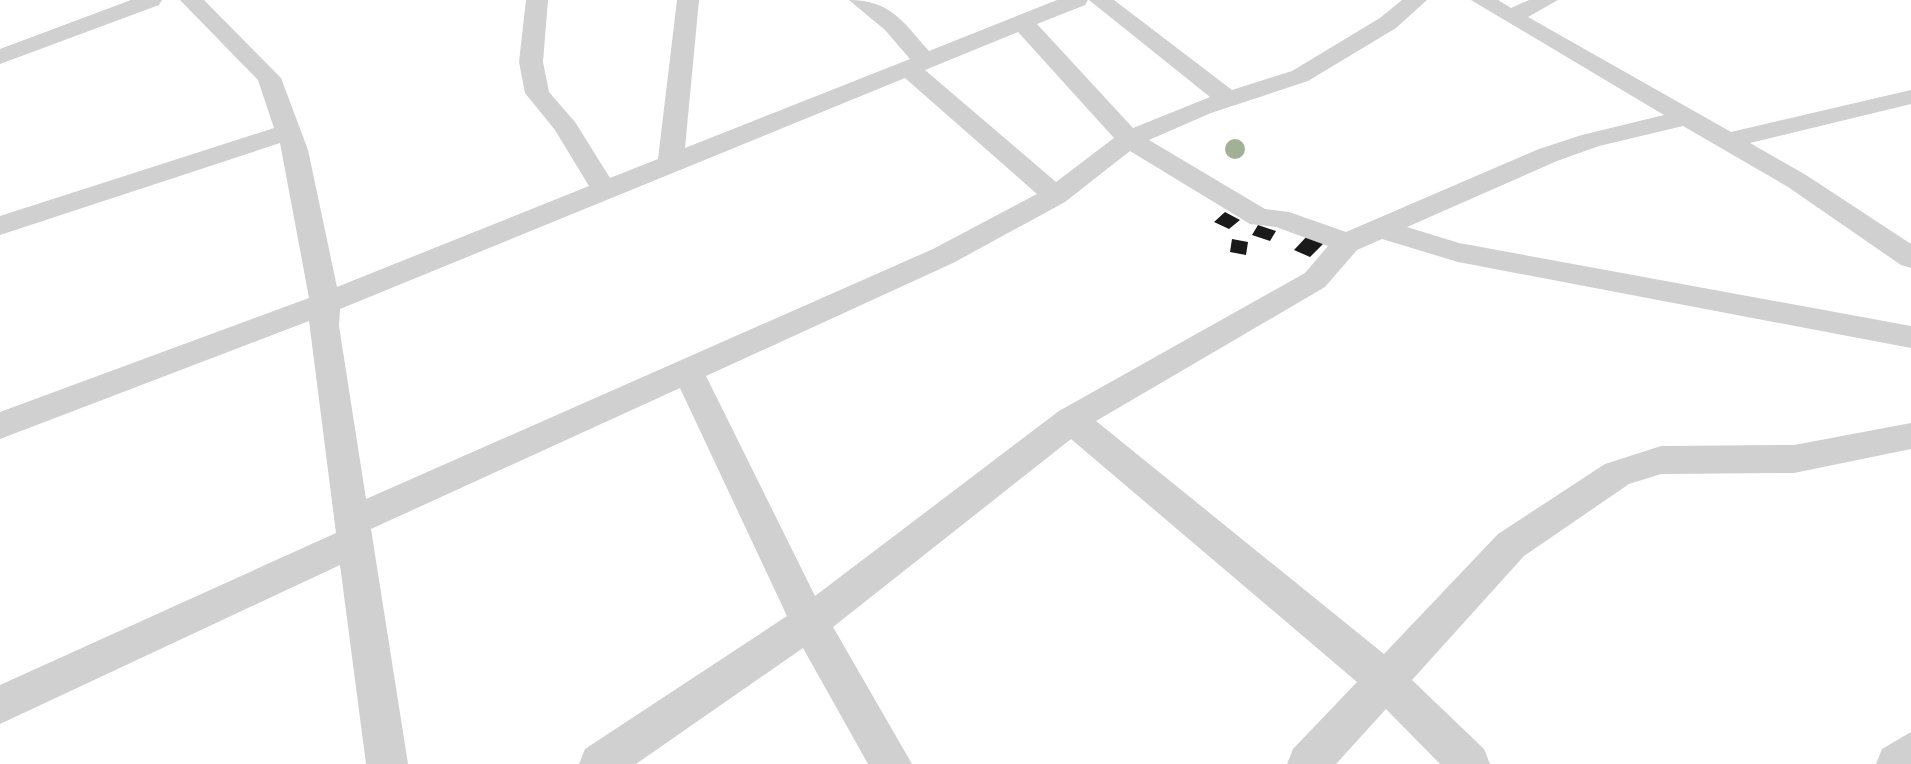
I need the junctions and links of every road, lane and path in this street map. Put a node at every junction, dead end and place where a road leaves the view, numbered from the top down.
1 (151, 0) edge
2 (191, 0) edge
3 (537, 0) edge
4 (688, 0) edge
5 (860, 0) edge
6 (1077, 0) edge
7 (1100, 0) edge
8 (1416, 0) edge
9 (1482, 0) edge
10 (1547, 0) edge
11 (1511, 16) junction
12 (1021, 21) junction
13 (0, 57) edge
14 (916, 64) junction
15 (1911, 97) edge
16 (1228, 99) junction
17 (1684, 118) junction
18 (289, 132) junction
19 (1129, 139) junction
20 (1726, 141) junction
21 (671, 162) junction
22 (604, 189) junction
23 (1055, 196) junction
24 (0, 226) edge
25 (1378, 228) junction
26 (1347, 243) junction
27 (1911, 258) edge
28 (325, 303) junction
29 (1911, 337) edge
30 (688, 372) junction
31 (1071, 420) junction
32 (0, 426) edge
33 (1911, 436) edge
34 (353, 531) junction
35 (809, 622) junction
36 (1385, 680) junction
37 (0, 705) edge
38 (1911, 752) edge
39 (387, 764) edge
40 (600, 764) edge
41 (891, 764) edge
42 (1308, 764) edge
43 (1469, 764) edge
44 (1897, 764) edge

1 - 13 street
2 - 18 street
3 - 22 street
4 - 21 street
5 - 14 street
6 - 12 street
7 - 16 street
8 - 16 street
9 - 11 street
10 - 11 street
11 - 17 street
12 - 14 street
12 - 19 street
14 - 21 street
14 - 23 street
15 - 20 street
16 - 19 street
17 - 20 street
17 - 25 street
18 - 24 street
18 - 28 street
19 - 23 street
19 - 26 street
20 - 27 street
21 - 22 street
22 - 28 street
23 - 30 street
25 - 26 street
25 - 29 street
26 - 31 street
28 - 32 street
28 - 34 street
30 - 34 street
30 - 35 street
31 - 35 street
31 - 36 street
33 - 36 street
34 - 37 street
34 - 39 street
35 - 40 street
35 - 41 street
36 - 42 street
36 - 43 street
38 - 44 street

